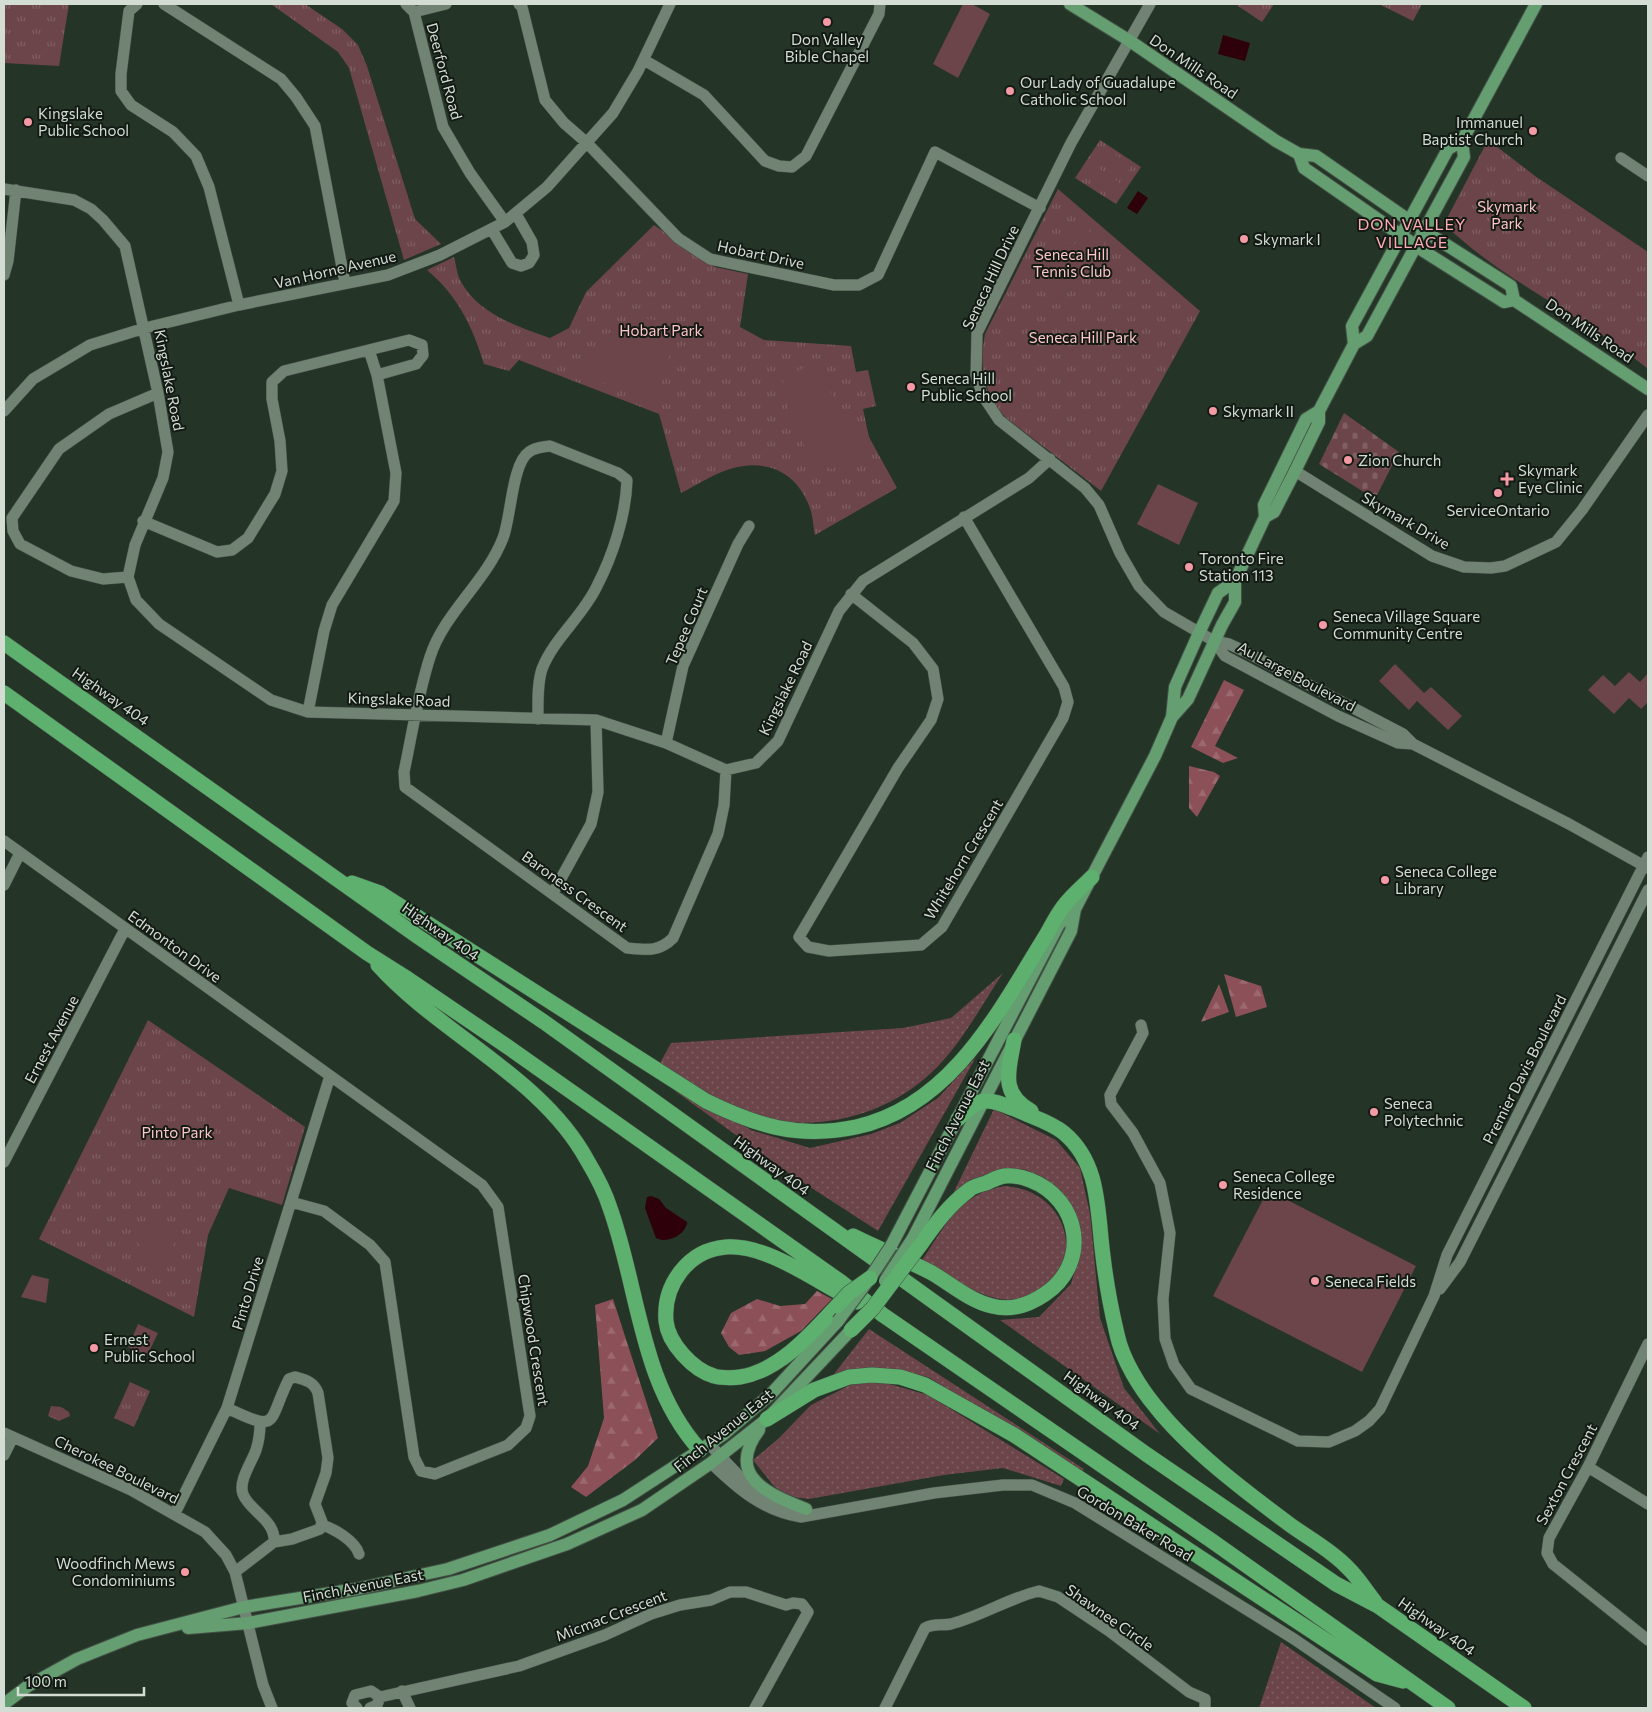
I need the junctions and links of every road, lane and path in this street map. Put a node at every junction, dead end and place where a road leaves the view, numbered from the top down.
1 (137, 4) edge
2 (164, 4) edge
3 (446, 4) edge
4 (519, 4) edge
5 (670, 4) edge
6 (880, 4) edge
7 (1070, 4) edge
8 (1150, 4) edge
9 (1536, 4) edge
10 (410, 8) edge
11 (1130, 41) junction
12 (644, 60) junction
13 (1462, 141) junction
14 (587, 143) junction
15 (1299, 154) junction
16 (1621, 158) dead end
17 (1648, 176) edge
18 (4, 189) edge
19 (16, 190) junction
20 (1040, 208) junction
21 (516, 214) junction
22 (1409, 220) junction
23 (505, 222) junction
24 (492, 230) junction
25 (1423, 230) junction
26 (1401, 234) junction
27 (1416, 245) junction
28 (4, 275) edge
29 (345, 283) junction
30 (1514, 300) junction
31 (239, 305) junction
32 (144, 328) junction
33 (1354, 344) junction
34 (369, 350) junction
35 (377, 375) junction
36 (1648, 389) edge
37 (158, 393) junction
38 (4, 411) edge
39 (1319, 411) junction
40 (1648, 414) edge
41 (1050, 459) junction
42 (1295, 471) junction
43 (964, 517) junction
44 (1265, 517) junction
45 (143, 521) junction
46 (749, 526) dead end
47 (128, 577) junction
48 (1235, 581) junction
49 (851, 594) junction
50 (1199, 634) junction
51 (1214, 641) junction
52 (4, 643) edge
53 (4, 693) edge
54 (308, 712) junction
55 (416, 715) junction
56 (1172, 717) junction
57 (538, 719) junction
58 (596, 720) junction
59 (666, 743) junction
60 (726, 770) junction
61 (4, 841) edge
62 (20, 853) junction
63 (1647, 864) edge
64 (1092, 877) junction
65 (337, 878) junction
66 (4, 885) edge
67 (1648, 890) edge
68 (553, 893) junction
69 (1076, 909) junction
70 (125, 929) junction
71 (367, 953) junction
72 (1141, 1025) dead end
73 (1014, 1040) junction
74 (330, 1076) junction
75 (983, 1100) junction
76 (958, 1119) junction
77 (1051, 1125) junction
78 (4, 1162) edge
79 (291, 1202) junction
80 (817, 1220) junction
81 (917, 1241) junction
82 (870, 1278) joint
83 (1434, 1296) junction
84 (837, 1314) junction
85 (883, 1316) junction
86 (851, 1330) joint
87 (1648, 1344) edge
88 (1643, 1368) edge
89 (227, 1408) junction
90 (767, 1419) junction
91 (260, 1423) junction
92 (8, 1435) edge
93 (704, 1447) junction
94 (4, 1455) edge
95 (716, 1459) junction
96 (1588, 1467) junction
97 (1648, 1504) edge
98 (806, 1509) junction
99 (175, 1513) junction
100 (823, 1513) junction
101 (322, 1525) junction
102 (274, 1542) junction
103 (359, 1554) dead end
104 (235, 1572) junction
105 (1378, 1606) junction
106 (244, 1607) junction
107 (248, 1623) junction
108 (160, 1630) junction
109 (1648, 1640) edge
110 (1414, 1684) junction
111 (402, 1691) junction
112 (380, 1697) junction
113 (4, 1704) edge
114 (272, 1708) edge
115 (357, 1708) edge
116 (370, 1708) edge
117 (410, 1708) edge
118 (756, 1708) edge
119 (886, 1708) edge
120 (1205, 1708) edge
121 (1395, 1708) edge
122 (1448, 1708) edge
123 (1524, 1708) edge

1 - 31 street
2 - 29 street
3 - 10 street
4 - 14 street, Hobart Drive
5 - 12 street, Van Horne Avenue
6 - 12 street
7 - 11 main road, Don Mills Road
8 - 11 street, Seneca Hill Drive
9 - 13 main road, Finch Avenue East
10 - 23 street, Deerford Road
11 - 15 main road, Don Mills Road
11 - 20 street, Seneca Hill Drive
12 - 14 street, Van Horne Avenue
13 - 22 main road, Finch Avenue East
13 - 25 main road, Finch Avenue East
14 - 20 street, Hobart Drive
14 - 21 street, Van Horne Avenue
15 - 22 main road, Don Mills Road
15 - 26 main road, Don Mills Road
16 - 17 street
18 - 19 street, Kingslake Road
19 - 28 street
19 - 32 street, Kingslake Road
20 - 41 street, Seneca Hill Drive
21 - 23 street, Van Horne Avenue
21 - 24 street
22 - 25 main road, Don Mills Road
22 - 26 main road, Finch Avenue East
23 - 24 street, Van Horne Avenue
24 - 29 street, Van Horne Avenue
25 - 27 main road, Finch Avenue East
25 - 30 main road, Don Mills Road
26 - 27 main road, Don Mills Road
26 - 33 main road, Finch Avenue East
27 - 30 main road, Don Mills Road
27 - 33 main road, Finch Avenue East
29 - 31 street, Van Horne Avenue
30 - 36 main road, Don Mills Road
31 - 32 street, Van Horne Avenue
32 - 37 street, Kingslake Road
32 - 38 street, Van Horne Avenue
33 - 39 main road, Finch Avenue East
34 - 35 street
34 - 35 street
34 - 45 street
35 - 54 street
37 - 45 street, Kingslake Road
37 - 47 street
39 - 42 main road, Finch Avenue East
39 - 44 main road, Finch Avenue East
40 - 42 street, Skymark Drive
41 - 43 street, Kingslake Road
41 - 50 street, Seneca Hill Drive
42 - 44 main road, Finch Avenue East
43 - 49 street, Kingslake Road
43 - 49 street, Whitehorn Crescent
44 - 48 main road, Finch Avenue East
45 - 47 street, Kingslake Road
46 - 59 street, Tepee Court
47 - 54 street, Kingslake Road
48 - 50 main road, Finch Avenue East
48 - 51 main road, Finch Avenue East
49 - 60 street, Kingslake Road
50 - 51 street, Seneca Hill Drive
50 - 56 main road, Finch Avenue East
51 - 56 main road, Finch Avenue East
51 - 63 street, Au Large Boulevard
52 - 65 highway, Highway 404
53 - 71 highway
54 - 55 street, Kingslake Road
55 - 57 street, Kingslake Road
55 - 57 street
55 - 68 street, Baroness Crescent
56 - 64 main road, Finch Avenue East
57 - 58 street, Kingslake Road
58 - 59 street, Kingslake Road
58 - 68 street
59 - 60 street, Kingslake Road
60 - 68 street, Baroness Crescent
61 - 62 street, Edmonton Drive
62 - 66 street
62 - 70 street, Edmonton Drive
63 - 83 street, Premier Davis Boulevard
64 - 65 highway
64 - 69 main road, Finch Avenue East
65 - 80 highway, Highway 404
67 - 83 street, Premier Davis Boulevard
69 - 73 main road, Finch Avenue East
69 - 76 main road, Finch Avenue East
70 - 74 street, Edmonton Drive
70 - 78 street, Ernest Avenue
71 - 85 highway
71 - 93 highway
72 - 83 street, Premier Davis Boulevard
73 - 75 main road, Finch Avenue East
73 - 77 highway
74 - 79 street, Pinto Drive
74 - 79 street, Chipwood Crescent
75 - 76 highway
75 - 77 highway
75 - 81 main road, Finch Avenue East
76 - 82 main road, Finch Avenue East, bridge
77 - 105 highway
79 - 89 street, Pinto Drive
80 - 81 highway
80 - 105 highway, Highway 404
81 - 86 highway, bridge
82 - 84 highway, bridge
84 - 85 highway
84 - 93 main road, Finch Avenue East
85 - 110 highway
86 - 90 main road, Finch Avenue East
87 - 88 street, Sexton Crescent
88 - 96 street, Sexton Crescent
89 - 91 street
89 - 99 street, Pinto Drive
90 - 95 main road, Finch Avenue East
90 - 98 main road
90 - 110 highway
91 - 101 street
91 - 102 street
92 - 94 street
92 - 99 street, Cherokee Boulevard
93 - 95 main road
93 - 106 main road, Finch Avenue East
95 - 98 street, Gordon Baker Road
95 - 100 street, Gordon Baker Road
95 - 107 main road, Finch Avenue East
96 - 97 street
96 - 109 street, Sexton Crescent
98 - 100 street, Gordon Baker Road
99 - 104 street, Cherokee Boulevard
100 - 121 street, Gordon Baker Road
101 - 102 street
101 - 103 street
102 - 104 street
104 - 106 street, Cherokee Boulevard
105 - 123 highway, Highway 404
106 - 107 street, Cherokee Boulevard
106 - 108 main road, Finch Avenue East
107 - 108 main road, Finch Avenue East
107 - 114 street, Cherokee Boulevard
108 - 113 main road, Finch Avenue East
110 - 122 highway
111 - 112 street, Micmac Crescent
111 - 117 street
111 - 118 street, Micmac Crescent
112 - 115 street, Micmac Crescent
112 - 116 street
119 - 120 street, Shawnee Circle

